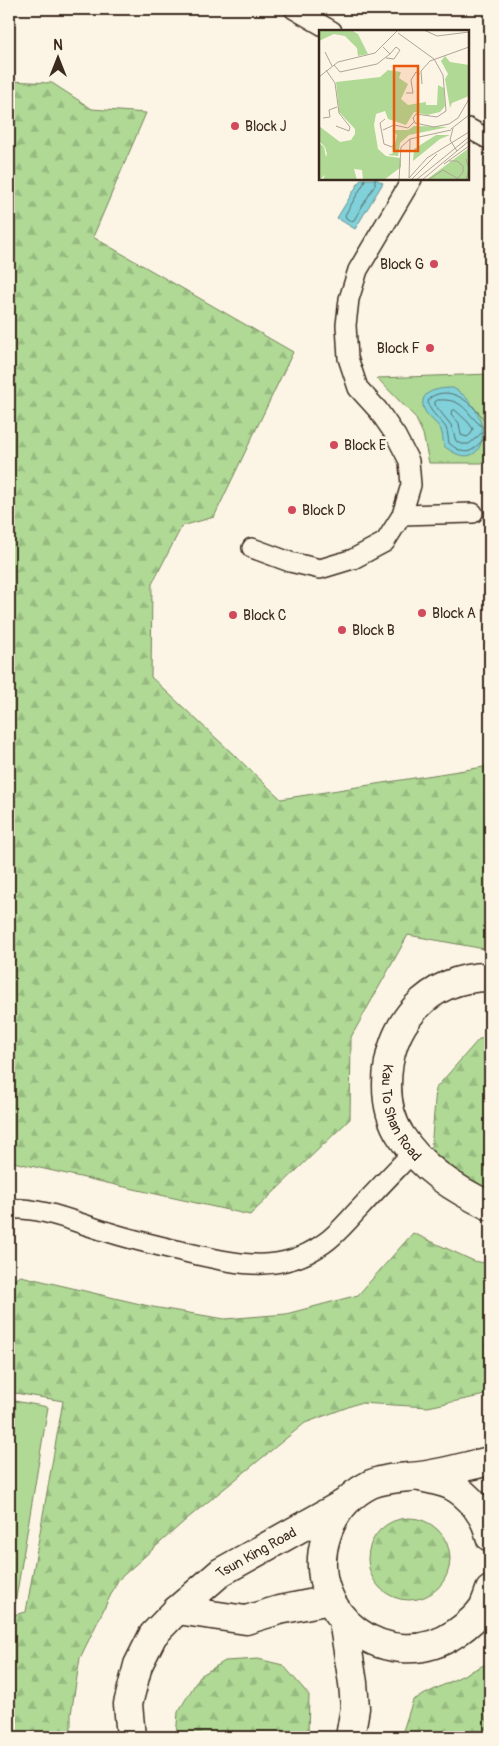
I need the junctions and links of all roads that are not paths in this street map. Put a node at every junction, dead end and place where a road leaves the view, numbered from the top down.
1 (294, 9) edge
2 (330, 30) edge
3 (469, 129) edge
4 (490, 140) edge
5 (411, 180) edge
6 (472, 513) dead end
7 (402, 515) junction
8 (252, 548) dead end
9 (490, 977) edge
10 (413, 1152) junction
11 (490, 1206) edge
12 (9, 1209) edge
13 (490, 1461) edge
14 (418, 1476) junction
15 (343, 1504) junction
16 (490, 1537) edge
17 (490, 1590) edge
18 (177, 1610) junction
19 (336, 1610) junction
20 (131, 1737) edge
21 (350, 1737) edge

1 - 2 lane
3 - 4 lane
5 - 7 lane
6 - 7 lane
7 - 8 lane
9 - 10 street, Kau To Shan Road
10 - 11 street, Kau To Shan Road
10 - 12 lane
13 - 14 street
14 - 15 street
14 - 16 street
15 - 18 street, Tsun King Road
15 - 19 street
17 - 19 street
18 - 19 street
18 - 20 street, Tsun King Road
19 - 21 street

